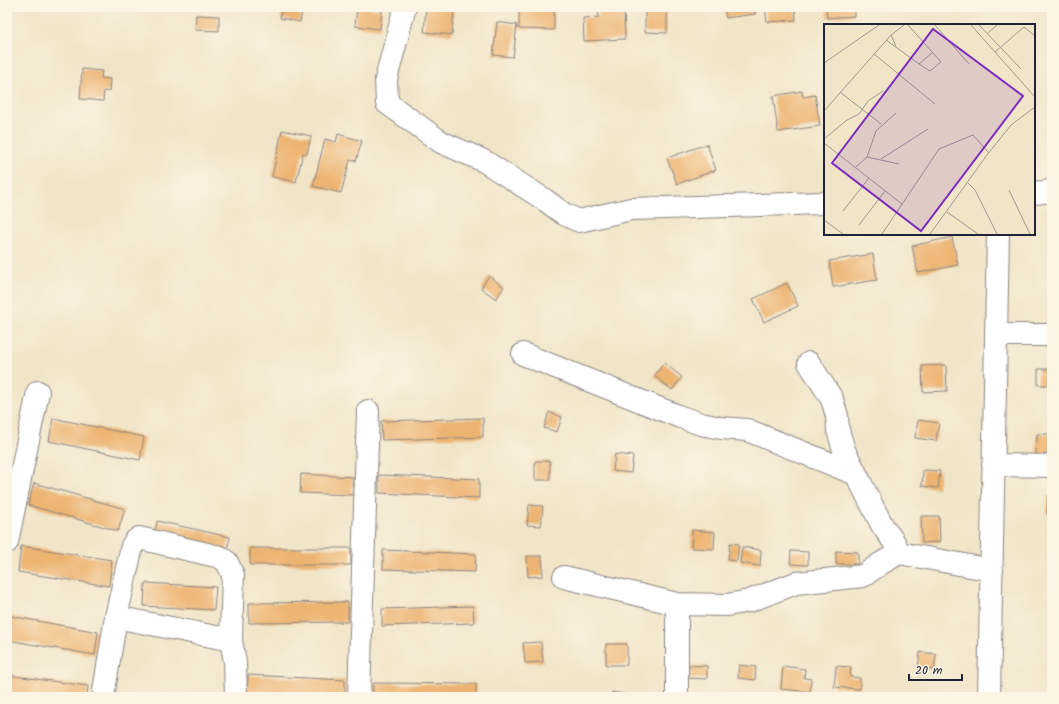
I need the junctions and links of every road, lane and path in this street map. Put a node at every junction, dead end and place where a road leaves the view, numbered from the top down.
1 (405, 7) edge
2 (1052, 191) edge
3 (1035, 193) edge
4 (824, 203) edge
5 (998, 235) edge
6 (996, 335) junction
7 (1052, 335) edge
8 (523, 354) dead end
9 (809, 363) dead end
10 (38, 392) dead end
11 (368, 411) dead end
12 (994, 465) junction
13 (1052, 466) edge
14 (856, 474) junction
15 (7, 542) edge
16 (899, 553) junction
17 (992, 570) junction
18 (564, 577) dead end
19 (677, 604) junction
20 (116, 617) junction
21 (231, 640) junction
22 (103, 697) edge
23 (236, 697) edge
24 (359, 697) edge
25 (677, 697) edge
26 (989, 697) edge

1 - 4 street
2 - 3 street
5 - 6 street
6 - 7 street
6 - 12 street
8 - 14 street
9 - 14 street
10 - 15 street
11 - 24 street
12 - 13 street
12 - 17 street
14 - 16 street
16 - 17 street
16 - 19 street
17 - 26 street
18 - 19 street
19 - 25 street
20 - 21 street
20 - 21 street
20 - 22 street
21 - 23 street

